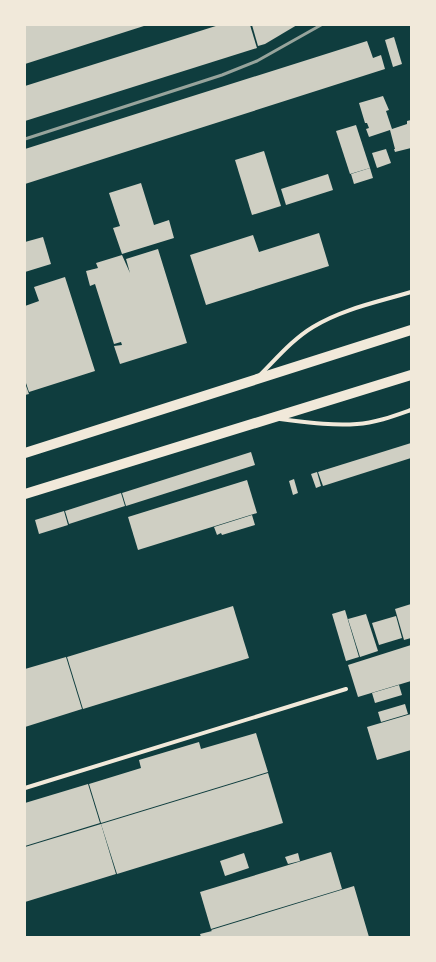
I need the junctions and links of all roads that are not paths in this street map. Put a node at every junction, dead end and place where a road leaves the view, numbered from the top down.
1 (411, 292) edge
2 (411, 330) edge
3 (411, 374) edge
4 (255, 380) junction
5 (411, 410) edge
6 (273, 418) junction
7 (25, 453) edge
8 (25, 494) edge
9 (346, 689) dead end
10 (25, 788) edge

1 - 4 street
2 - 4 main road
3 - 6 main road
4 - 7 main road
5 - 6 street
6 - 8 main road
9 - 10 street

